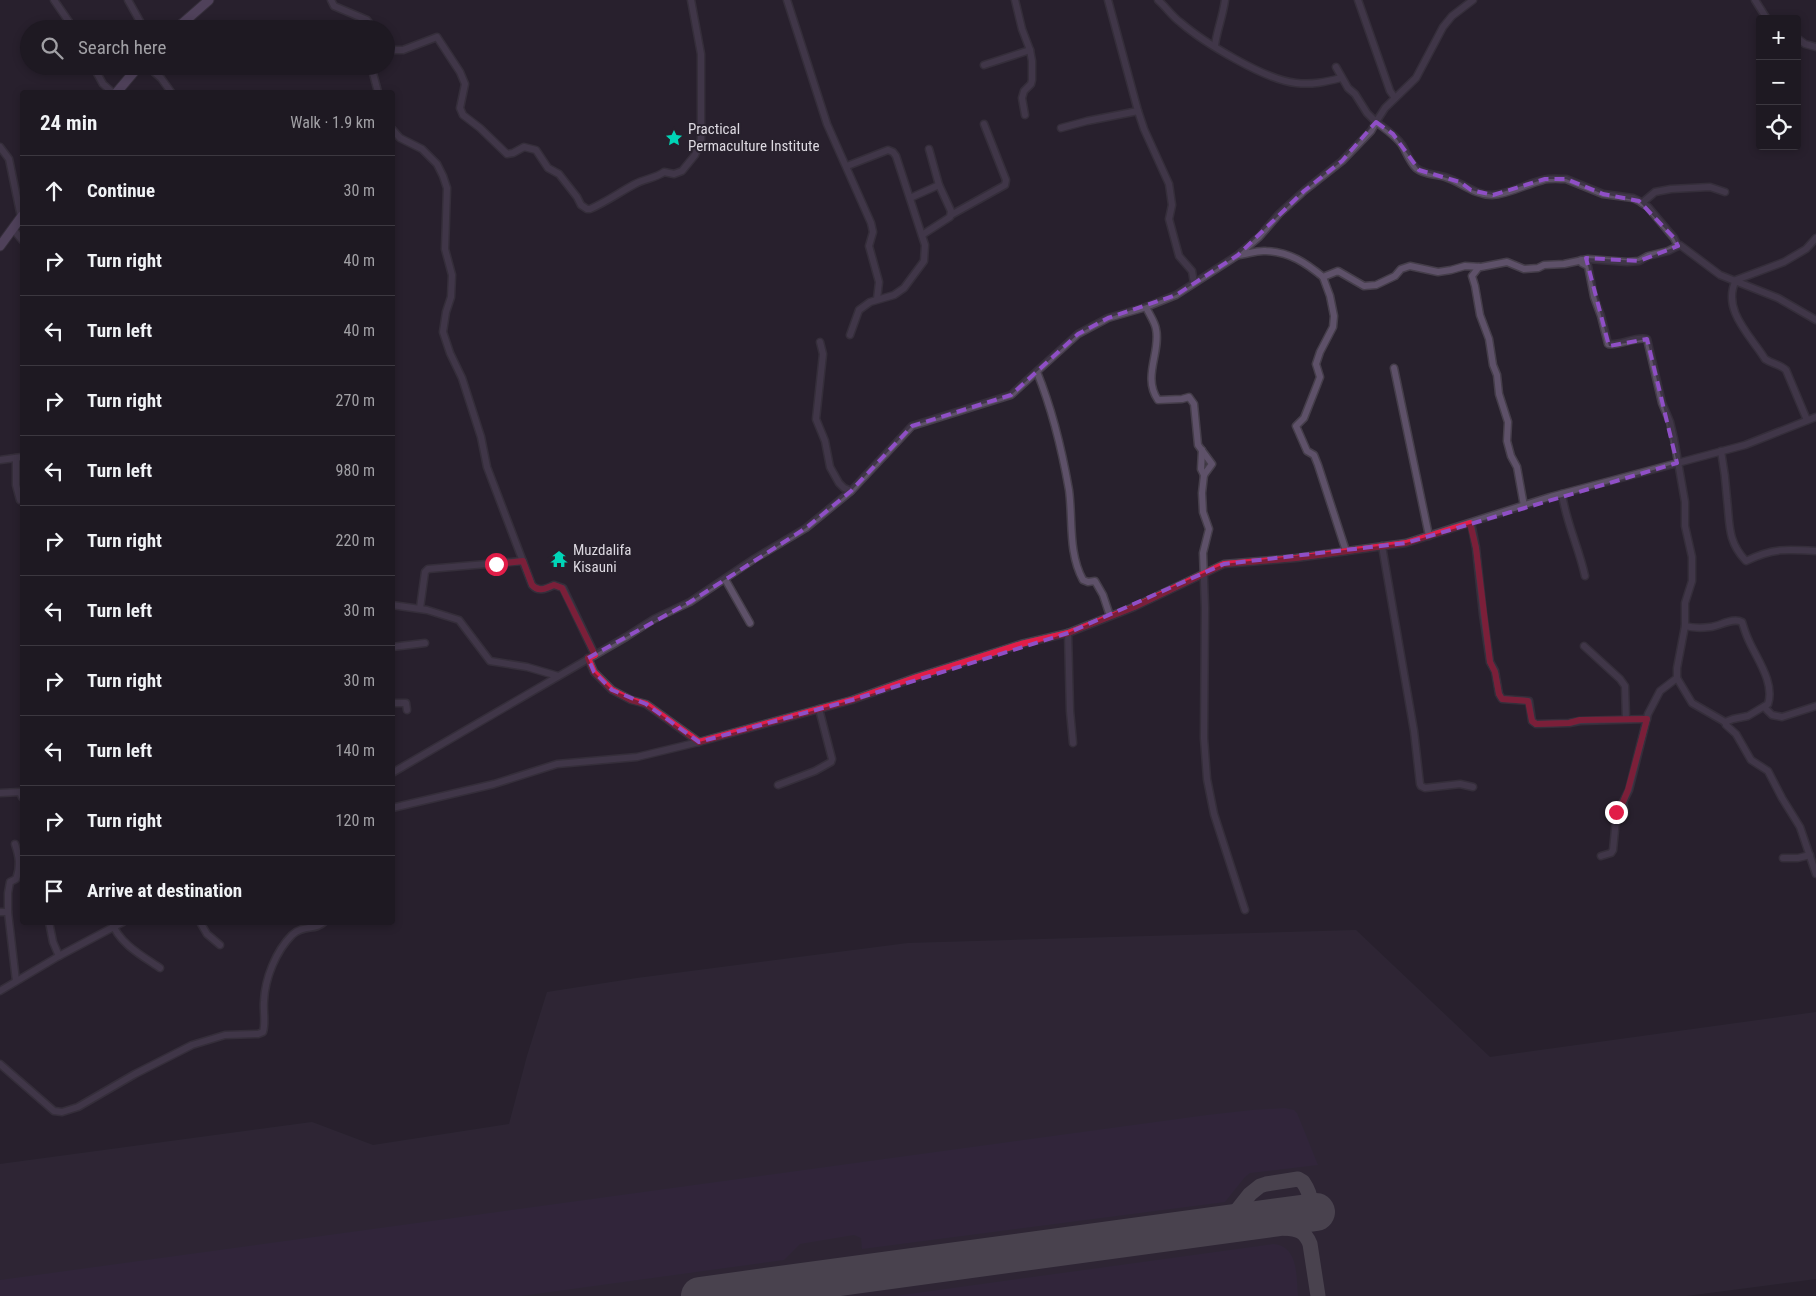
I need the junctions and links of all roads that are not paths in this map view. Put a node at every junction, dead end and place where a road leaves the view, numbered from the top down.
1 (54, 0) edge
2 (128, 0) edge
3 (209, 0) edge
4 (331, 0) edge
5 (691, 0) edge
6 (787, 0) edge
7 (1015, 0) edge
8 (1108, 0) edge
9 (1158, 0) edge
10 (1225, 0) edge
11 (1358, 0) edge
12 (1473, 0) edge
13 (1755, 0) edge
14 (1765, 15) edge
15 (68, 20) edge
16 (139, 20) edge
17 (186, 20) edge
18 (367, 20) edge
19 (1801, 41) edge
20 (1214, 45) junction
21 (1816, 47) edge
22 (395, 50) edge
23 (1030, 50) junction
24 (984, 65) dead end
25 (1336, 67) dead end
26 (98, 75) edge
27 (131, 75) edge
28 (158, 75) edge
29 (373, 75) edge
30 (1341, 78) junction
31 (110, 90) edge
32 (119, 90) edge
33 (170, 90) edge
34 (377, 90) edge
35 (1396, 98) junction
36 (1138, 111) junction
37 (1025, 115) dead end
38 (1376, 122) junction
39 (984, 124) dead end
40 (1061, 128) dead end
41 (395, 132) edge
42 (0, 147) edge
43 (928, 149) dead end
44 (847, 166) junction
45 (939, 185) junction
46 (1725, 192) dead end
47 (910, 198) junction
48 (1642, 203) junction
49 (20, 208) edge
50 (951, 214) junction
51 (20, 219) edge
52 (13, 229) junction
53 (922, 235) junction
54 (20, 238) edge
55 (1816, 238) edge
56 (0, 246) edge
57 (1678, 246) junction
58 (1238, 254) junction
59 (1581, 260) junction
60 (1479, 267) junction
61 (1323, 277) junction
62 (1736, 280) junction
63 (1194, 283) junction
64 (877, 299) junction
65 (1146, 307) junction
66 (1816, 320) edge
67 (850, 334) dead end
68 (820, 342) dead end
69 (1394, 368) dead end
70 (1037, 372) junction
71 (1816, 418) edge
72 (1807, 420) junction
73 (1202, 450) junction
74 (1721, 451) junction
75 (19, 458) edge
76 (0, 460) edge
77 (1677, 463) junction
78 (1204, 475) junction
79 (851, 491) junction
80 (1562, 494) junction
81 (20, 500) dead end
82 (1524, 506) junction
83 (1470, 523) junction
84 (1429, 536) junction
85 (1382, 546) junction
86 (1346, 551) junction
87 (1816, 551) edge
88 (523, 561) junction
89 (1203, 574) junction
90 (1586, 576) dead end
91 (725, 579) junction
92 (395, 606) edge
93 (420, 608) junction
94 (1110, 616) junction
95 (750, 623) dead end
96 (1685, 626) junction
97 (1068, 633) junction
98 (426, 643) dead end
99 (1584, 646) dead end
100 (395, 647) edge
101 (595, 655) junction
102 (588, 658) junction
103 (558, 676) junction
104 (1678, 678) junction
105 (395, 703) edge
106 (1816, 706) edge
107 (1764, 707) junction
108 (819, 709) junction
109 (407, 710) dead end
110 (1626, 719) junction
111 (1647, 719) junction
112 (1726, 722) junction
113 (699, 742) junction
114 (1073, 743) dead end
115 (395, 771) edge
116 (778, 785) dead end
117 (1473, 787) dead end
118 (20, 792) edge
119 (0, 793) edge
120 (395, 807) edge
121 (15, 844) dead end
122 (1810, 854) junction
123 (1601, 856) dead end
124 (1784, 858) dead end
125 (1816, 874) edge
126 (1245, 910) dead end
127 (0, 912) edge
128 (8, 912) junction
129 (50, 925) edge
130 (113, 925) edge
131 (202, 925) edge
132 (321, 925) edge
133 (220, 945) dead end
134 (59, 956) junction
135 (160, 968) dead end
136 (16, 981) junction
137 (0, 991) edge
138 (0, 1064) edge

1 - 15 street
2 - 16 street
3 - 17 main road
4 - 18 street
5 - 22 street
6 - 44 street
7 - 23 street
8 - 36 street
9 - 20 street
10 - 20 street
11 - 35 street
12 - 35 street
13 - 14 street
19 - 21 street
20 - 30 street
23 - 24 street
23 - 37 street
25 - 30 street
26 - 31 street
27 - 32 main road
28 - 33 street
29 - 34 street
30 - 38 street
35 - 38 street
36 - 40 street
36 - 63 street
38 - 48 street
38 - 58 street
39 - 50 street
41 - 88 street
42 - 49 street
43 - 45 street
44 - 47 street
44 - 64 street
45 - 47 street
45 - 50 street
46 - 48 street
47 - 53 street
48 - 57 street
50 - 53 street
51 - 52 main road
52 - 54 street
52 - 56 main road
53 - 64 street
55 - 62 street
57 - 59 street
57 - 62 street
58 - 61 street
58 - 63 street
59 - 60 street
59 - 77 street
60 - 61 street
60 - 82 street
61 - 86 street
62 - 66 street
62 - 72 street
63 - 65 street
64 - 67 street
65 - 70 street
65 - 73 street
68 - 79 street
69 - 84 street
70 - 79 street
70 - 94 street
71 - 72 street
72 - 74 street
73 - 78 street
73 - 78 street
74 - 77 street
74 - 87 street
75 - 76 street
75 - 81 street
77 - 80 street
77 - 96 street
78 - 89 street
79 - 91 street
80 - 82 street
80 - 90 street
82 - 83 street
83 - 84 street
83 - 110 street
84 - 85 street
85 - 86 street
85 - 117 street
86 - 89 street
88 - 93 street
88 - 101 street
89 - 94 street
89 - 126 street
91 - 95 street
91 - 101 street
92 - 93 street
93 - 103 street
94 - 97 street
96 - 104 street
96 - 107 street
97 - 108 street
97 - 114 street
98 - 100 street
99 - 110 street
101 - 102 street
102 - 103 street
102 - 113 street
103 - 115 street
104 - 111 street
104 - 112 street
105 - 109 street
106 - 107 street
107 - 112 street
108 - 113 street
108 - 116 street
110 - 111 street
111 - 123 street
112 - 122 street
113 - 120 street
118 - 119 street
121 - 128 street
122 - 124 street
122 - 125 street
127 - 128 street
128 - 136 street
129 - 134 street
130 - 134 street
130 - 135 street
131 - 133 street
132 - 138 street
134 - 136 street
136 - 137 street

